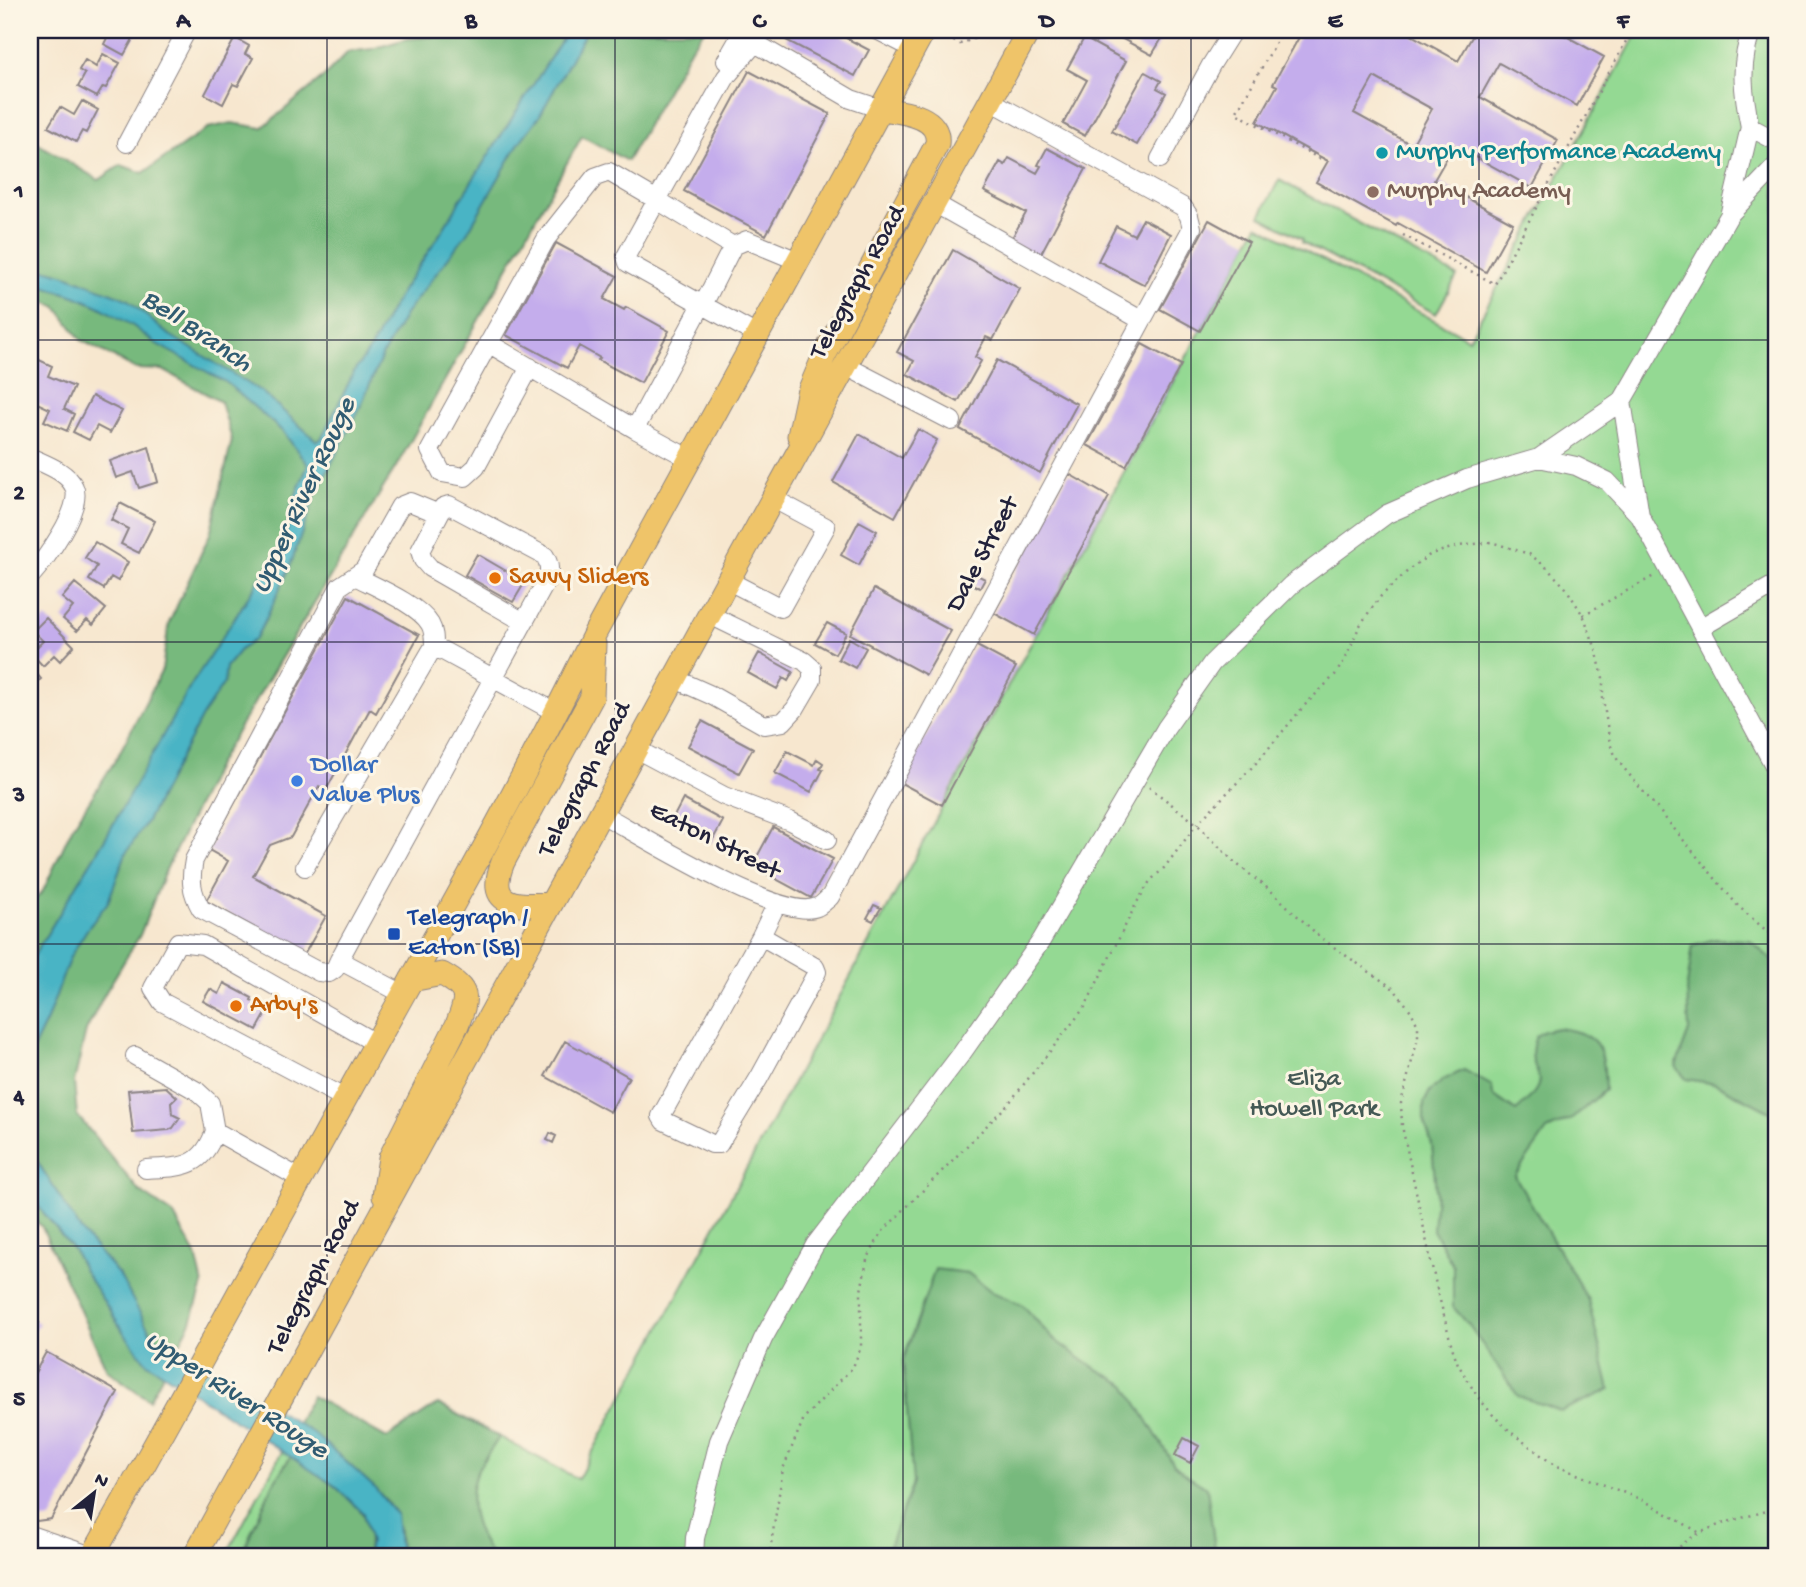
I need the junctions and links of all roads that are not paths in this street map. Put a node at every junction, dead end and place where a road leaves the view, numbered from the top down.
1 (187, 30) edge
2 (877, 30) edge
3 (1028, 30) edge
4 (1233, 30) edge
5 (1752, 30) edge
6 (753, 34) edge
7 (919, 39) edge
8 (726, 61) dead end
9 (991, 101) junction
10 (881, 108) junction
11 (1750, 127) junction
12 (1776, 141) edge
13 (127, 142) dead end
14 (1160, 159) dead end
15 (1776, 166) edge
16 (657, 200) junction
17 (934, 203) junction
18 (1730, 214) junction
19 (733, 246) junction
20 (798, 261) junction
21 (703, 305) junction
22 (1141, 320) junction
23 (757, 335) junction
24 (488, 343) junction
25 (845, 366) junction
26 (530, 368) junction
27 (1622, 401) junction
28 (952, 421) dead end
29 (635, 429) junction
30 (795, 456) junction
31 (30, 457) edge
32 (1539, 458) junction
33 (690, 459) junction
34 (772, 498) junction
35 (439, 514) junction
36 (1640, 516) junction
37 (355, 576) junction
38 (30, 577) edge
39 (727, 580) junction
40 (1776, 584) edge
41 (708, 614) junction
42 (524, 622) junction
43 (1700, 628) junction
44 (595, 633) junction
45 (434, 646) junction
46 (492, 677) junction
47 (673, 678) junction
48 (557, 713) junction
49 (634, 748) junction
50 (1776, 769) edge
51 (600, 813) junction
52 (827, 840) dead end
53 (305, 867) dead end
54 (776, 903) junction
55 (551, 904) junction
56 (808, 908) joint
57 (761, 936) junction
58 (339, 960) junction
59 (407, 987) junction
60 (377, 1044) junction
61 (135, 1056) dead end
62 (346, 1099) junction
63 (215, 1131) junction
64 (146, 1169) dead end
65 (303, 1180) junction
66 (382, 1213) junction
67 (30, 1535) edge
68 (92, 1557) edge
69 (194, 1557) edge
70 (694, 1557) edge

1 - 13 street
2 - 7 street
3 - 9 main road, Telegraph Road
4 - 14 street
5 - 11 street
6 - 8 street
6 - 10 street
6 - 16 street
7 - 10 main road
9 - 17 main road, Telegraph Road
9 - 22 street, Dale Street
10 - 20 main road
10 - 30 main road
11 - 12 street
11 - 18 street
15 - 18 street
16 - 19 street
16 - 21 street
16 - 24 street
17 - 22 street
17 - 25 main road, Telegraph Road
18 - 27 street
19 - 20 street
19 - 21 street
20 - 23 main road
21 - 23 street
21 - 29 street
22 - 56 street, Dale Street
23 - 33 main road
24 - 26 street
24 - 26 street
25 - 28 street
25 - 30 main road, Telegraph Road
26 - 29 street
27 - 32 street
27 - 36 street
29 - 33 street
30 - 34 main road, Telegraph Road
31 - 38 street
32 - 36 street
32 - 70 street
33 - 44 main road
34 - 39 main road, Telegraph Road
34 - 39 street
35 - 37 street
35 - 42 street
35 - 42 street
36 - 43 street
37 - 45 street
37 - 58 street
39 - 41 main road, Telegraph Road
40 - 43 street
41 - 47 main road, Telegraph Road
41 - 47 street
42 - 46 street
43 - 50 street
44 - 48 main road
44 - 55 main road
45 - 46 street
45 - 53 street
46 - 48 street
46 - 58 street
47 - 49 main road, Telegraph Road
48 - 59 main road
49 - 51 main road, Telegraph Road
49 - 52 street
51 - 54 street, Eaton Street
51 - 55 main road, Telegraph Road
54 - 56 street, Eaton Street
54 - 57 street
55 - 66 main road, Telegraph Road
57 - 57 street
58 - 59 street
59 - 60 main road
59 - 66 main road
60 - 62 main road
60 - 62 street
61 - 63 street
62 - 65 main road
63 - 64 street
63 - 65 street
65 - 68 main road
66 - 69 main road, Telegraph Road
67 - 68 street

